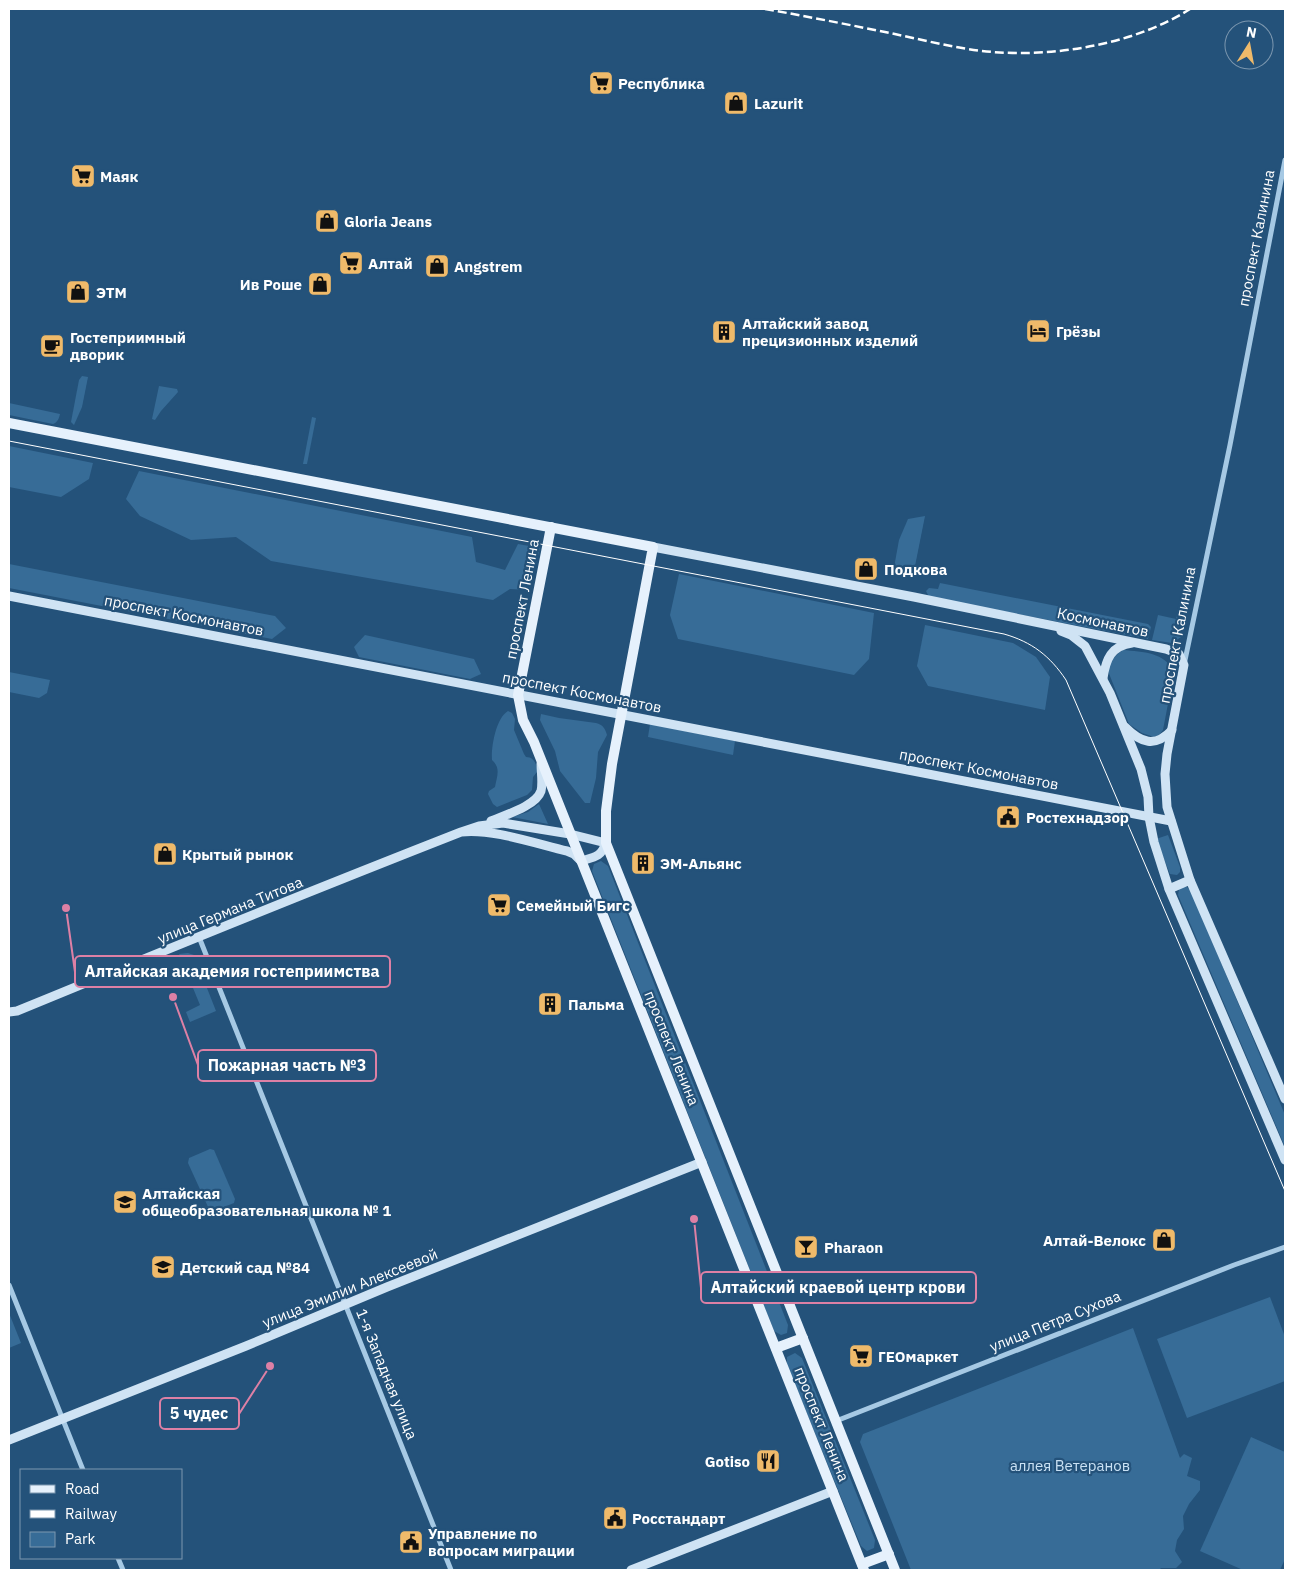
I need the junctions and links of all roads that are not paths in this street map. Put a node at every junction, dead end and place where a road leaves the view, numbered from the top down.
1 (1285, 160) edge
2 (9, 423) edge
3 (551, 527) junction
4 (653, 547) junction
5 (9, 596) edge
6 (1038, 622) junction
7 (1137, 643) junction
8 (1184, 665) junction
9 (1103, 678) junction
10 (518, 695) junction
11 (622, 715) junction
12 (1122, 723) junction
13 (1172, 730) junction
14 (541, 758) junction
15 (1149, 817) junction
16 (1171, 821) junction
17 (479, 826) junction
18 (461, 832) junction
19 (570, 834) junction
20 (606, 843) junction
21 (581, 861) junction
22 (1190, 880) junction
23 (1169, 889) junction
24 (199, 936) junction
25 (9, 1012) edge
26 (1285, 1099) edge
27 (1285, 1160) edge
28 (702, 1162) junction
29 (1285, 1247) edge
30 (9, 1286) edge
31 (345, 1304) junction
32 (803, 1338) junction
33 (776, 1348) junction
34 (62, 1419) junction
35 (836, 1421) junction
36 (9, 1440) edge
37 (83, 1469) edge
38 (833, 1491) junction
39 (889, 1554) junction
40 (863, 1567) edge
41 (451, 1570) edge
42 (631, 1570) edge
43 (895, 1570) edge

1 - 8 street, проспект Калинина
2 - 3 main road
3 - 4 main road
3 - 10 main road, проспект Ленина
4 - 6 street
4 - 11 main road, проспект Ленина
5 - 10 street, проспект Космонавтов
6 - 7 street, Космонавтов
6 - 9 street
7 - 8 street, Космонавтов
7 - 9 street
8 - 13 street, проспект Калинина
9 - 12 street
10 - 11 street, проспект Космонавтов
10 - 14 main road, проспект Ленина
11 - 15 street, проспект Космонавтов
11 - 20 main road, проспект Ленина
12 - 13 street
12 - 15 street
13 - 16 street, проспект Калинина
14 - 17 street
14 - 19 main road, проспект Ленина
15 - 16 street, проспект Космонавтов
15 - 23 street
16 - 22 street, проспект Калинина
17 - 18 street, улица Германа Титова
17 - 19 street
18 - 21 street
18 - 24 street, улица Германа Титова
19 - 20 street
19 - 21 main road, проспект Ленина
20 - 21 street
20 - 32 main road, проспект Ленина
21 - 28 main road, проспект Ленина
22 - 23 street
22 - 26 street, проспект Калинина
23 - 27 street
24 - 25 street, улица Германа Титова
24 - 31 street, 1-я Западная улица
28 - 31 street, улица Эмилии Алексеевой
28 - 33 main road, проспект Ленина
29 - 35 street, улица Петра Сухова
30 - 34 street
31 - 34 street, улица Эмилии Алексеевой
31 - 41 street, 1-я Западная улица
32 - 33 main road
32 - 35 main road, проспект Ленина
33 - 38 main road, проспект Ленина
34 - 36 street, улица Эмилии Алексеевой
34 - 37 street
35 - 39 main road, проспект Ленина
38 - 40 main road, проспект Ленина
38 - 42 street
39 - 40 main road
39 - 43 main road, проспект Ленина

